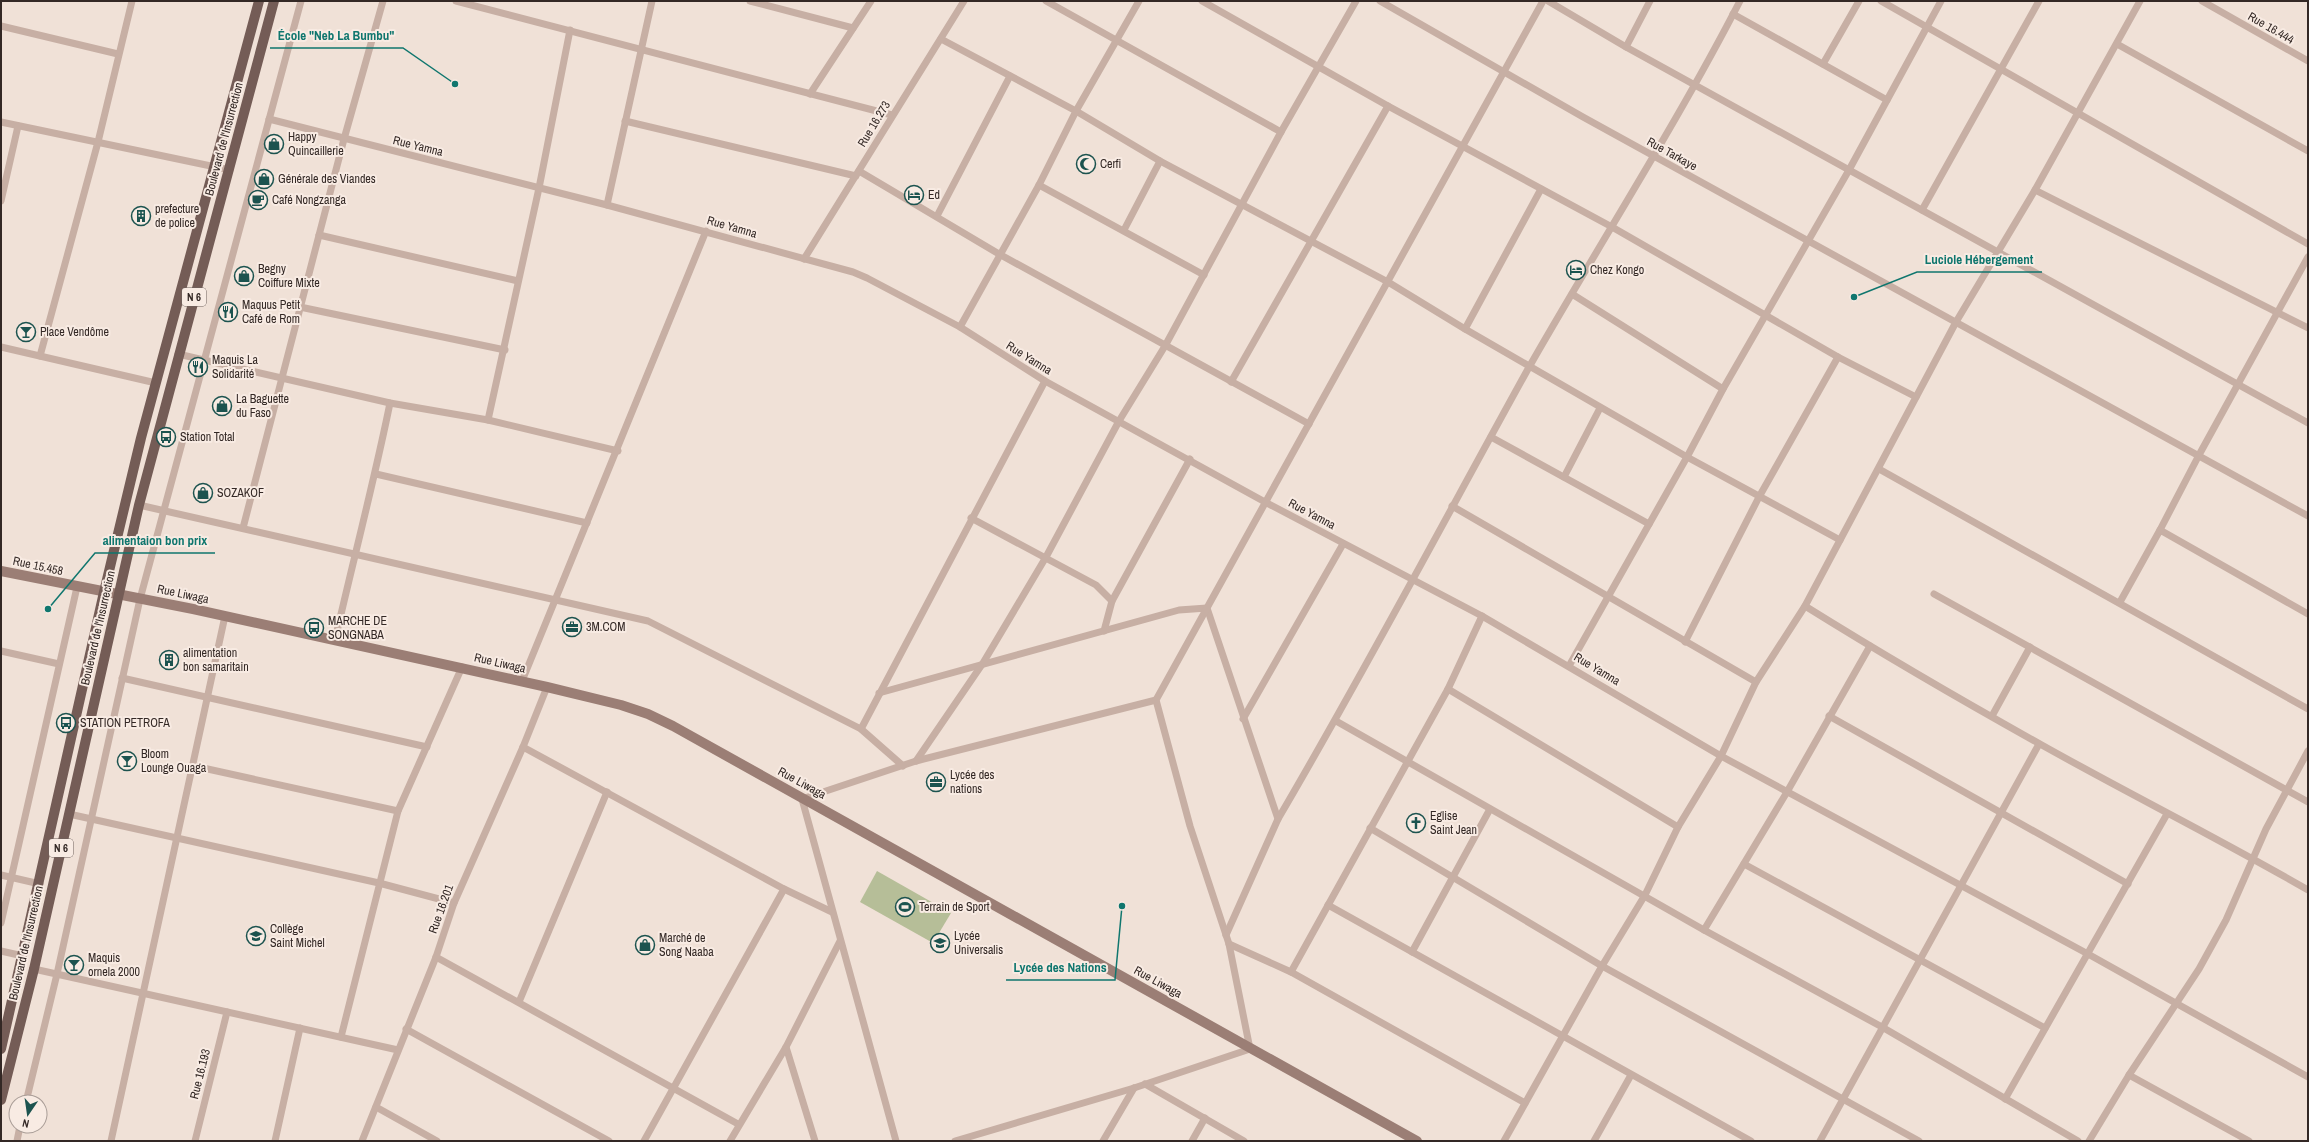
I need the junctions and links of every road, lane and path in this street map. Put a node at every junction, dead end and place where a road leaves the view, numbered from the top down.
1 (132, 1) edge
2 (259, 1) edge
3 (274, 1) edge
4 (301, 1) edge
5 (382, 1) edge
6 (456, 1) edge
7 (652, 1) edge
8 (750, 1) edge
9 (870, 1) edge
10 (964, 1) edge
11 (1046, 1) edge
12 (1139, 1) edge
13 (1202, 1) edge
14 (1356, 1) edge
15 (1380, 1) edge
16 (1543, 1) edge
17 (1548, 1) edge
18 (1650, 1) edge
19 (1740, 1) edge
20 (1859, 1) edge
21 (1882, 1) edge
22 (1941, 1) edge
23 (2039, 1) edge
24 (2140, 1) edge
25 (2202, 1) edge
26 (1733, 14) junction
27 (1, 26) edge
28 (1927, 26) junction
29 (853, 28) junction
30 (570, 30) junction
31 (941, 39) junction
32 (1117, 40) junction
33 (2117, 44) junction
34 (1626, 47) junction
35 (641, 49) junction
36 (118, 54) junction
37 (2308, 61) edge
38 (1823, 64) junction
39 (1319, 66) junction
40 (2001, 69) junction
41 (1504, 72) junction
42 (1010, 76) junction
43 (1694, 84) junction
44 (810, 94) junction
45 (1887, 100) junction
46 (1388, 106) junction
47 (1076, 112) junction
48 (2078, 114) junction
49 (892, 115) junction
50 (269, 119) junction
51 (625, 121) junction
52 (1, 122) edge
53 (18, 126) junction
54 (1281, 132) junction
55 (344, 138) junction
56 (98, 142) junction
57 (1463, 145) junction
58 (2308, 151) edge
59 (1653, 155) junction
60 (1160, 161) junction
61 (215, 166) junction
62 (230, 170) junction
63 (1849, 170) junction
64 (858, 173) junction
65 (1039, 185) junction
66 (539, 188) junction
67 (1541, 189) junction
68 (2035, 190) junction
69 (1, 201) edge
70 (607, 205) junction
71 (1243, 206) junction
72 (1922, 210) junction
73 (937, 216) junction
74 (1612, 226) junction
75 (1124, 230) junction
76 (706, 232) junction
77 (319, 235) junction
78 (1312, 240) junction
79 (1808, 241) junction
80 (2308, 244) edge
81 (1998, 251) junction
82 (999, 254) junction
83 (2308, 257) edge
84 (804, 259) junction
85 (1204, 275) junction
86 (518, 281) junction
87 (1388, 282) junction
88 (1572, 294) junction
89 (300, 307) junction
90 (2277, 313) junction
91 (1766, 315) junction
92 (1956, 322) junction
93 (960, 327) junction
94 (2308, 328) edge
95 (1465, 329) junction
96 (1165, 346) junction
97 (1, 347) edge
98 (505, 350) junction
99 (178, 354) junction
100 (40, 356) junction
101 (1838, 357) junction
102 (204, 360) junction
103 (1530, 367) junction
104 (283, 378) junction
105 (1045, 381) junction
106 (1231, 382) junction
107 (156, 383) junction
108 (2239, 384) junction
109 (1723, 389) junction
110 (1916, 397) junction
111 (390, 403) junction
112 (1600, 408) junction
113 (488, 420) junction
114 (1119, 421) junction
115 (2308, 423) edge
116 (1309, 424) junction
117 (1491, 437) junction
118 (618, 451) junction
119 (2199, 454) junction
120 (1687, 457) junction
121 (1190, 459) junction
122 (1879, 469) junction
123 (376, 474) junction
124 (1564, 477) junction
125 (1759, 497) junction
126 (1266, 502) junction
127 (139, 505) junction
128 (1452, 506) junction
129 (163, 510) junction
130 (2308, 516) edge
131 (972, 518) junction
132 (587, 523) junction
133 (1649, 524) junction
134 (243, 528) junction
135 (2160, 530) junction
136 (1840, 540) junction
137 (1343, 544) junction
138 (354, 553) junction
139 (1046, 557) junction
140 (1, 571) edge
141 (1413, 581) junction
142 (77, 587) junction
143 (104, 592) junction
144 (118, 594) junction
145 (1934, 594) dead end
146 (1608, 597) junction
147 (140, 598) junction
148 (556, 598) junction
149 (1112, 601) junction
150 (2120, 602) junction
151 (1805, 606) junction
152 (1207, 608) junction
153 (2308, 614) edge
154 (225, 616) junction
155 (1482, 616) junction
156 (1104, 631) junction
157 (335, 640) junction
158 (1685, 642) junction
159 (1870, 646) junction
160 (2030, 647) junction
161 (1, 650) edge
162 (983, 663) junction
163 (59, 664) junction
164 (1569, 666) junction
165 (462, 667) junction
166 (122, 678) junction
167 (522, 682) junction
168 (1756, 682) junction
169 (547, 686) junction
170 (1448, 689) junction
171 (879, 693) junction
172 (209, 698) junction
173 (1156, 700) junction
174 (2308, 708) edge
175 (1830, 716) junction
176 (1992, 716) junction
177 (1243, 719) junction
178 (1336, 721) junction
179 (861, 729) junction
180 (2039, 744) junction
181 (427, 746) junction
182 (523, 747) junction
183 (2308, 751) edge
184 (1721, 756) junction
185 (916, 761) junction
186 (1408, 762) junction
187 (194, 766) junction
188 (903, 766) junction
189 (2287, 790) junction
190 (607, 792) junction
191 (1787, 792) junction
192 (802, 799) junction
193 (2308, 802) edge
194 (1490, 809) junction
195 (398, 810) junction
196 (2001, 813) junction
197 (69, 814) junction
198 (2167, 814) junction
199 (91, 818) junction
200 (1278, 819) junction
201 (1678, 827) junction
202 (1370, 828) junction
203 (177, 838) junction
204 (2253, 858) junction
205 (1744, 864) junction
206 (1, 875) edge
207 (1453, 877) junction
208 (11, 878) junction
209 (378, 883) junction
210 (40, 884) junction
211 (2128, 884) junction
212 (1960, 886) junction
213 (784, 889) junction
214 (2308, 890) edge
215 (1645, 895) junction
216 (454, 903) junction
217 (1328, 905) junction
218 (832, 912) junction
219 (1, 923) edge
220 (1704, 930) junction
221 (1226, 935) junction
222 (840, 941) junction
223 (1229, 944) junction
224 (1, 951) edge
225 (1412, 952) junction
226 (2088, 954) junction
227 (23, 956) junction
228 (436, 956) junction
229 (1919, 961) junction
230 (1602, 966) junction
231 (34, 968) junction
232 (1291, 972) junction
233 (57, 974) junction
234 (142, 993) junction
235 (519, 1002) junction
236 (2176, 1002) junction
237 (227, 1012) junction
238 (1882, 1027) junction
239 (300, 1028) junction
240 (2045, 1028) junction
241 (406, 1029) junction
242 (1562, 1036) junction
243 (341, 1037) junction
244 (786, 1047) junction
245 (1, 1049) edge
246 (1250, 1049) junction
247 (398, 1050) junction
248 (1631, 1075) junction
249 (2129, 1075) junction
250 (2308, 1077) edge
251 (1145, 1084) junction
252 (674, 1088) junction
253 (1134, 1088) junction
254 (28, 1094) edge
255 (2005, 1098) junction
256 (1844, 1099) junction
257 (1, 1100) edge
258 (1525, 1103) junction
259 (376, 1107) junction
260 (1205, 1118) junction
261 (738, 1124) junction
262 (110, 1141) edge
263 (195, 1141) edge
264 (275, 1141) edge
265 (362, 1141) edge
266 (437, 1141) edge
267 (609, 1141) edge
268 (644, 1141) edge
269 (730, 1141) edge
270 (815, 1141) edge
271 (896, 1141) edge
272 (955, 1141) edge
273 (1103, 1141) edge
274 (1192, 1141) edge
275 (1244, 1141) edge
276 (1417, 1141) edge
277 (1504, 1141) edge
278 (1596, 1141) edge
279 (1751, 1141) edge
280 (1820, 1141) edge
281 (1919, 1141) edge
282 (2078, 1141) edge
283 (2090, 1141) edge
284 (2249, 1141) edge

1 - 36 street
2 - 61 main road, Boulevard de l'Insurrection / N 6
3 - 62 main road, Boulevard de l'Insurrection / N 6
4 - 50 street
5 - 55 street
6 - 30 street
7 - 35 street
8 - 29 street
9 - 29 street
10 - 31 street, Rue 16.273
11 - 32 street
12 - 32 street
13 - 39 street
14 - 39 street
15 - 41 street, Rue Tarkaye
16 - 41 street
17 - 34 street
18 - 34 street
19 - 26 street
20 - 38 street
21 - 28 street
22 - 28 street
23 - 40 street
24 - 33 street
25 - 37 street, Rue 16.444
26 - 38 street
26 - 43 street
27 - 36 street
28 - 40 street
28 - 45 street
29 - 44 street
30 - 35 street
30 - 66 street
31 - 42 street
31 - 49 street, Rue 16.273
32 - 47 street
32 - 54 street
33 - 48 street
33 - 58 street
34 - 43 street
35 - 44 street
35 - 51 street
36 - 56 street
38 - 45 street
39 - 46 street
39 - 54 street
40 - 48 street
40 - 72 street
41 - 57 street
41 - 59 street, Rue Tarkaye
42 - 47 street
42 - 73 street
43 - 59 street
43 - 63 street
44 - 49 street
45 - 63 street
46 - 57 street
46 - 78 street
47 - 60 street
47 - 65 street
48 - 68 street
48 - 80 street
49 - 64 street, Rue 16.273
50 - 55 street, Rue Yamna
50 - 102 street
51 - 64 street
51 - 70 street
52 - 53 street
53 - 56 street
53 - 69 street
54 - 71 street
55 - 66 street, Rue Yamna
55 - 77 street
56 - 61 street
56 - 100 street
57 - 67 street
57 - 87 street
59 - 74 street
59 - 79 street, Rue Tarkaye
60 - 71 street
60 - 75 street
61 - 62 street
61 - 107 main road, Boulevard de l'Insurrection / N 6
62 - 99 main road, Boulevard de l'Insurrection / N 6
63 - 72 street
63 - 79 street
64 - 73 street
64 - 84 street, Rue 16.273
65 - 75 street
65 - 82 street
66 - 70 street, Rue Yamna
66 - 86 street
67 - 74 street
67 - 95 street
68 - 81 street
68 - 90 street
70 - 76 street, Rue Yamna
71 - 78 street
71 - 85 street
72 - 81 street
73 - 82 street
74 - 88 street
74 - 91 street
75 - 85 street
76 - 84 street, Rue Yamna
76 - 118 street
77 - 86 street
77 - 89 street
78 - 87 street
78 - 106 street
79 - 91 street
79 - 92 street, Rue Tarkaye
81 - 92 street
81 - 108 street
82 - 93 street
82 - 96 street
83 - 90 street
84 - 93 street, Rue Yamna
85 - 96 street
86 - 98 street
87 - 95 street
87 - 116 street
88 - 103 street
88 - 109 street
89 - 98 street
89 - 104 street
90 - 94 street
90 - 108 street
91 - 101 street
91 - 109 street
92 - 110 street
92 - 119 street, Rue Tarkaye
93 - 105 street, Rue Yamna
95 - 103 street
96 - 106 street
96 - 114 street
97 - 100 street
98 - 113 street
99 - 102 street
99 - 127 main road, Boulevard de l'Insurrection / N 6
100 - 107 street
101 - 110 street
101 - 125 street
102 - 104 street
102 - 129 street
103 - 112 street
103 - 117 street
104 - 111 street
104 - 134 street
105 - 114 street, Rue Yamna
105 - 131 street
106 - 116 street
107 - 143 main road, Boulevard de l'Insurrection / N 6
108 - 115 street
108 - 119 street
109 - 120 street
110 - 122 street
111 - 113 street
111 - 123 street
112 - 120 street
112 - 124 street
113 - 118 street
114 - 121 street, Rue Yamna
114 - 139 street
116 - 126 street
117 - 124 street
117 - 128 street
118 - 132 street
119 - 130 street, Rue Tarkaye
119 - 135 street
120 - 125 street
120 - 133 street
121 - 126 street, Rue Yamna
121 - 149 street
122 - 136 street
122 - 150 street
123 - 132 street
123 - 138 street
124 - 133 street
125 - 136 street
125 - 158 street
126 - 137 street, Rue Yamna
126 - 152 street
127 - 129 street
127 - 144 main road, Boulevard de l'Insurrection / N 6
128 - 141 street
128 - 146 street
129 - 134 street
129 - 147 street
131 - 139 street
131 - 171 street
132 - 148 street
133 - 146 street
134 - 138 street
135 - 150 street
135 - 153 street
136 - 151 street
137 - 141 street, Rue Yamna
137 - 177 street
138 - 148 street
138 - 157 street
139 - 149 street
139 - 162 street
140 - 142 main road, Rue 15.458
141 - 155 street, Rue Yamna
141 - 178 street
142 - 143 main road, Rue 15.458
142 - 163 street
143 - 144 main road, Rue 15.458
143 - 210 main road, Boulevard de l'Insurrection / N 6
144 - 147 main road, Rue Liwaga
144 - 197 main road, Boulevard de l'Insurrection / N 6
145 - 160 street
146 - 158 street
146 - 164 street
147 - 154 main road, Rue Liwaga
147 - 166 street
148 - 167 street
148 - 179 street
149 - 156 street
150 - 174 street
151 - 159 street
151 - 168 street
152 - 156 street
152 - 173 street
152 - 177 street
154 - 157 main road, Rue Liwaga
154 - 172 street
155 - 164 street, Rue Yamna
155 - 170 street
156 - 162 street
157 - 165 main road, Rue Liwaga
158 - 168 street
159 - 175 street
159 - 176 street
160 - 176 street
160 - 189 street
161 - 163 street
162 - 171 street
162 - 185 street
163 - 208 street
164 - 184 street, Rue Yamna
165 - 167 main road, Rue Liwaga
165 - 181 street
166 - 172 street
166 - 199 street
167 - 169 main road, Rue Liwaga
168 - 184 street
169 - 182 street, Rue 16.201
169 - 192 main road, Rue Liwaga
170 - 186 street
170 - 201 street
171 - 179 street
172 - 181 street
172 - 187 street
173 - 185 street
173 - 221 street
175 - 191 street
175 - 196 street
176 - 180 street
177 - 200 street
178 - 186 street
178 - 200 street
179 - 188 street
180 - 196 street
180 - 198 street
181 - 195 street
182 - 190 street
182 - 216 street, Rue 16.201
183 - 189 street
184 - 191 street, Rue Yamna
184 - 201 street
185 - 188 street
186 - 194 street
186 - 202 street
187 - 195 street
187 - 203 street
188 - 192 street
189 - 193 street
189 - 204 street
190 - 213 street
190 - 235 street
191 - 205 street
191 - 212 street, Rue Yamna
192 - 218 street
192 - 246 main road, Rue Liwaga
194 - 207 street
194 - 215 street
195 - 209 street
196 - 211 street
196 - 212 street
197 - 199 street
197 - 231 main road, Boulevard de l'Insurrection / N 6
198 - 204 street
198 - 211 street
199 - 203 street
199 - 233 street
200 - 221 street
201 - 215 street
202 - 207 street
202 - 217 street
203 - 209 street
203 - 234 street
204 - 214 street
204 - 236 street
205 - 220 street
205 - 229 street
206 - 208 street
207 - 225 street
207 - 230 street
208 - 210 street
208 - 219 street
209 - 216 street
209 - 243 street
210 - 227 main road, Boulevard de l'Insurrection / N 6
211 - 226 street
212 - 226 street, Rue Yamna
212 - 229 street
213 - 218 street
213 - 252 street
215 - 220 street
215 - 230 street
216 - 228 street, Rue 16.201
217 - 225 street
217 - 232 street
218 - 222 street
220 - 238 street
221 - 223 street
222 - 244 street
222 - 271 street
223 - 232 street
223 - 246 street
224 - 227 street
225 - 242 street
226 - 236 street, Rue Yamna
226 - 240 street
227 - 245 main road, Boulevard de l'Insurrection / N 6
228 - 235 street
228 - 241 street, Rue 16.201
229 - 238 street
229 - 240 street
230 - 242 street
230 - 256 street
231 - 233 street
231 - 257 main road, Boulevard de l'Insurrection / N 6
232 - 258 street
233 - 234 street
233 - 254 street
234 - 237 street
234 - 262 street
235 - 252 street
236 - 249 street
236 - 250 street, Rue Yamna
237 - 239 street
237 - 263 street, Rue 16.193
238 - 255 street
238 - 256 street
239 - 243 street
239 - 264 street
240 - 255 street
241 - 247 street, Rue 16.201
241 - 267 street
242 - 248 street
242 - 258 street
243 - 247 street
244 - 261 street
244 - 270 street
246 - 251 street
246 - 276 main road, Rue Liwaga
247 - 259 street, Rue 16.201
248 - 278 street
248 - 279 street
249 - 283 street
249 - 284 street
251 - 253 street
251 - 260 street
252 - 261 street
252 - 268 street
253 - 272 street
253 - 273 street
255 - 282 street
256 - 280 street
256 - 281 street
258 - 277 street
259 - 265 street, Rue 16.201
259 - 266 street
260 - 274 street
260 - 275 street
261 - 269 street

